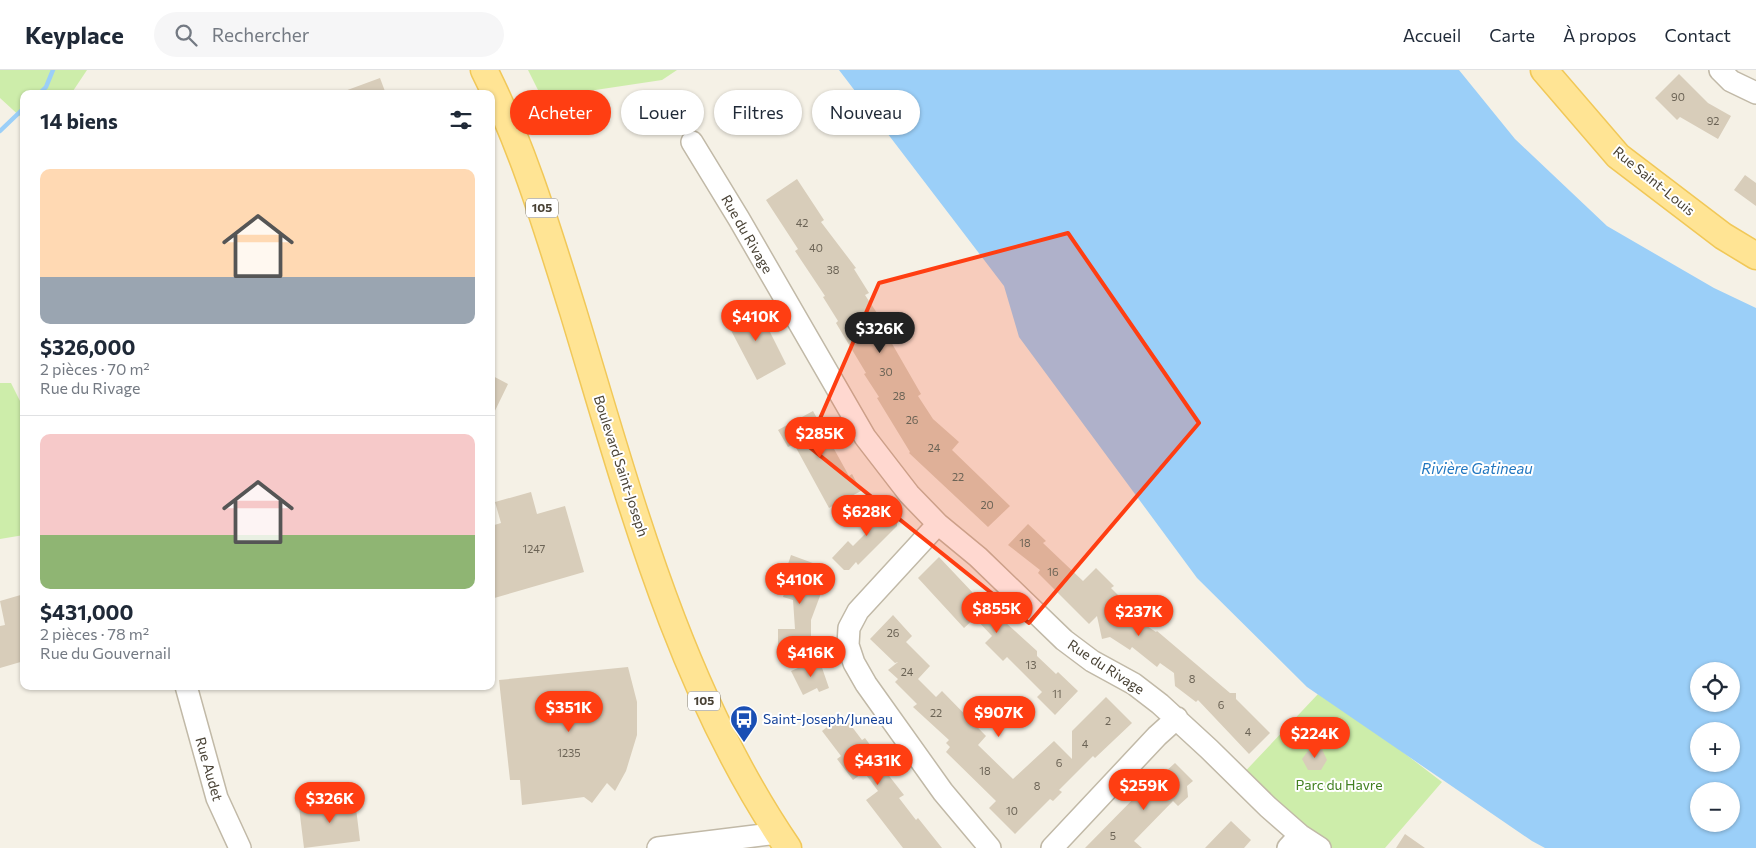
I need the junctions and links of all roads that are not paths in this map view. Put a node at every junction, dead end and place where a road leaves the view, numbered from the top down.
1 (484, 70) edge
2 (1544, 70) edge
3 (1720, 70) edge
4 (494, 90) edge
5 (495, 93) edge
6 (1756, 93) edge
7 (692, 142) dead end
8 (1756, 256) edge
9 (938, 524) junction
10 (187, 690) edge
11 (1177, 718) junction
12 (783, 841) edge
13 (1294, 841) edge
14 (240, 848) edge
15 (658, 848) edge
16 (990, 848) edge
17 (1052, 848) edge
18 (1320, 848) edge

1 - 4 main road, Boulevard Saint-Joseph / 105
2 - 8 main road, Rue Saint-Louis
3 - 6 street
5 - 12 main road, Boulevard Saint-Joseph / 105
7 - 9 street, Rue du Rivage
9 - 11 street, Rue du Rivage
9 - 16 street
10 - 14 street, Rue Audet
11 - 13 street, Rue du Rivage
11 - 17 street
12 - 15 street
13 - 18 street, Rue du Rivage

